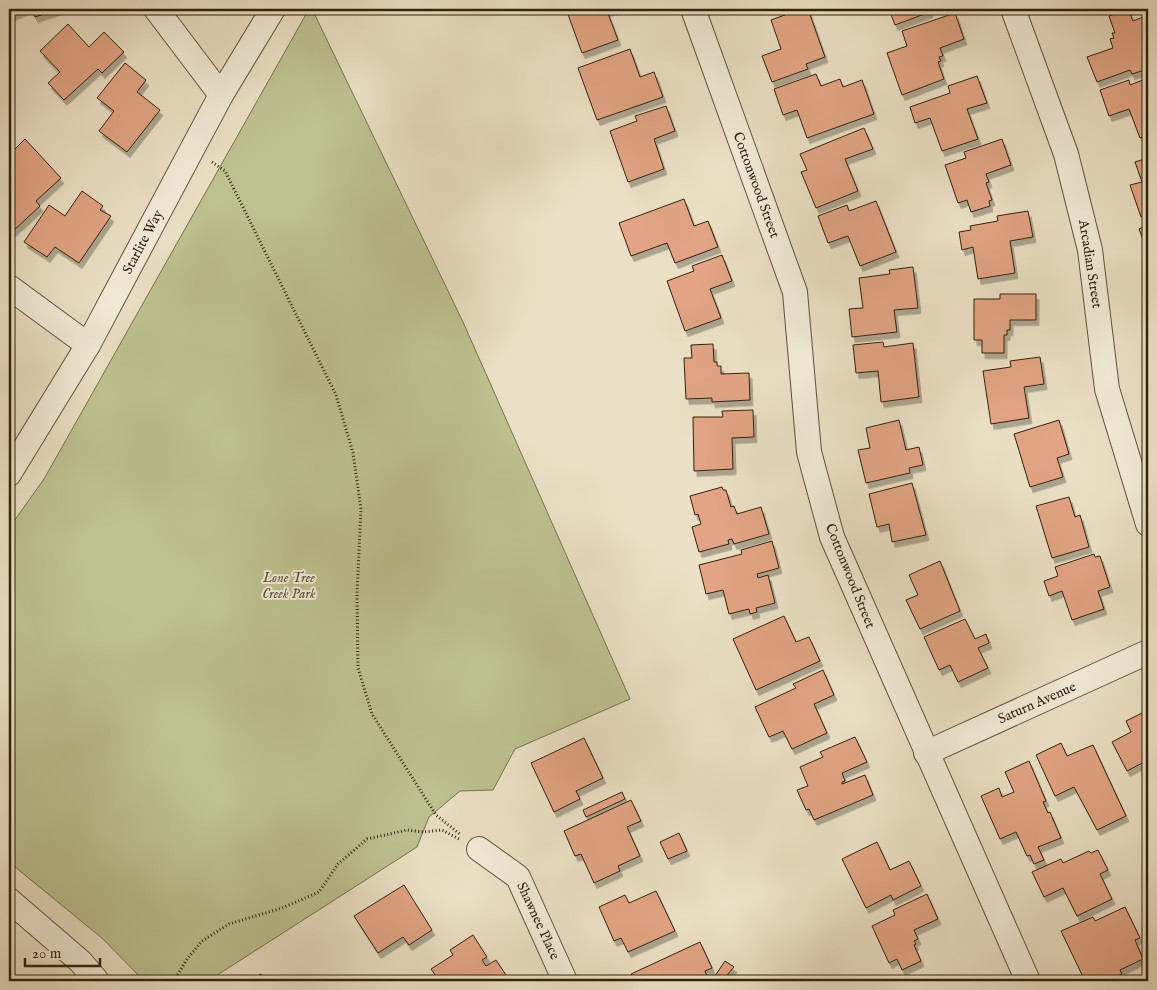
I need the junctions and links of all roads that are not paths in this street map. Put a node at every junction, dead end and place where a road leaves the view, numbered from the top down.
1 (156, 9) edge
2 (274, 9) edge
3 (693, 9) edge
4 (1013, 9) edge
5 (221, 95) junction
6 (9, 288) edge
7 (88, 345) junction
8 (9, 474) edge
9 (1148, 524) edge
10 (1148, 652) edge
11 (926, 752) junction
12 (479, 849) road end
13 (9, 900) edge
14 (97, 981) edge
15 (565, 981) edge
16 (1028, 981) edge

1 - 5 street
2 - 5 street, Starlite Way
3 - 11 street, Cottonwood Street
4 - 9 street, Arcadian Street
5 - 7 street, Starlite Way
6 - 7 street
7 - 8 street, Starlite Way
10 - 11 street, Saturn Avenue
11 - 16 street, Cottonwood Street
12 - 15 street, Shawnee Place
13 - 14 street

